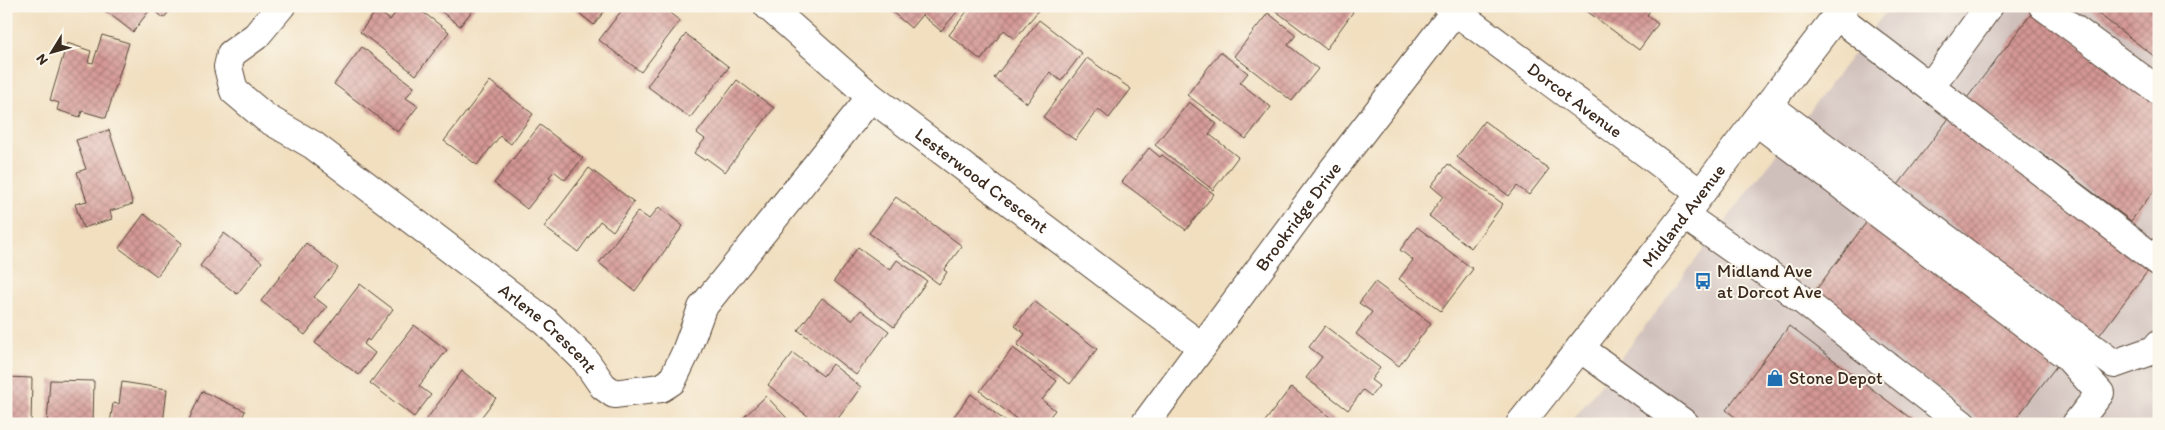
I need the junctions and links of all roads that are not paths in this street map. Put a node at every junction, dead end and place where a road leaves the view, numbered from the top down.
1 (281, 6) edge
2 (768, 6) edge
3 (1989, 6) edge
4 (2043, 6) edge
5 (1454, 8) edge
6 (1840, 11) edge
7 (1938, 76) dead end
8 (2159, 91) edge
9 (871, 97) junction
10 (1762, 113) junction
11 (1700, 193) junction
12 (1684, 215) junction
13 (2159, 262) edge
14 (2159, 344) edge
15 (1202, 347) junction
16 (1580, 348) junction
17 (1145, 424) edge
18 (1520, 424) edge
19 (1684, 424) edge
20 (1962, 424) edge
21 (2076, 424) edge

1 - 9 street, Arlene Crescent
2 - 9 street, Lesterwood Crescent
3 - 7 street
4 - 8 street
5 - 11 street, Dorcot Avenue
5 - 15 street, Brookridge Drive
6 - 10 street, Midland Avenue
6 - 13 street
9 - 15 street, Lesterwood Crescent
10 - 11 street, Midland Avenue
10 - 14 street
10 - 21 street
11 - 12 street, Midland Avenue
12 - 16 street, Midland Avenue
12 - 20 street
15 - 17 street, Brookridge Drive
16 - 18 street, Midland Avenue
16 - 19 street

